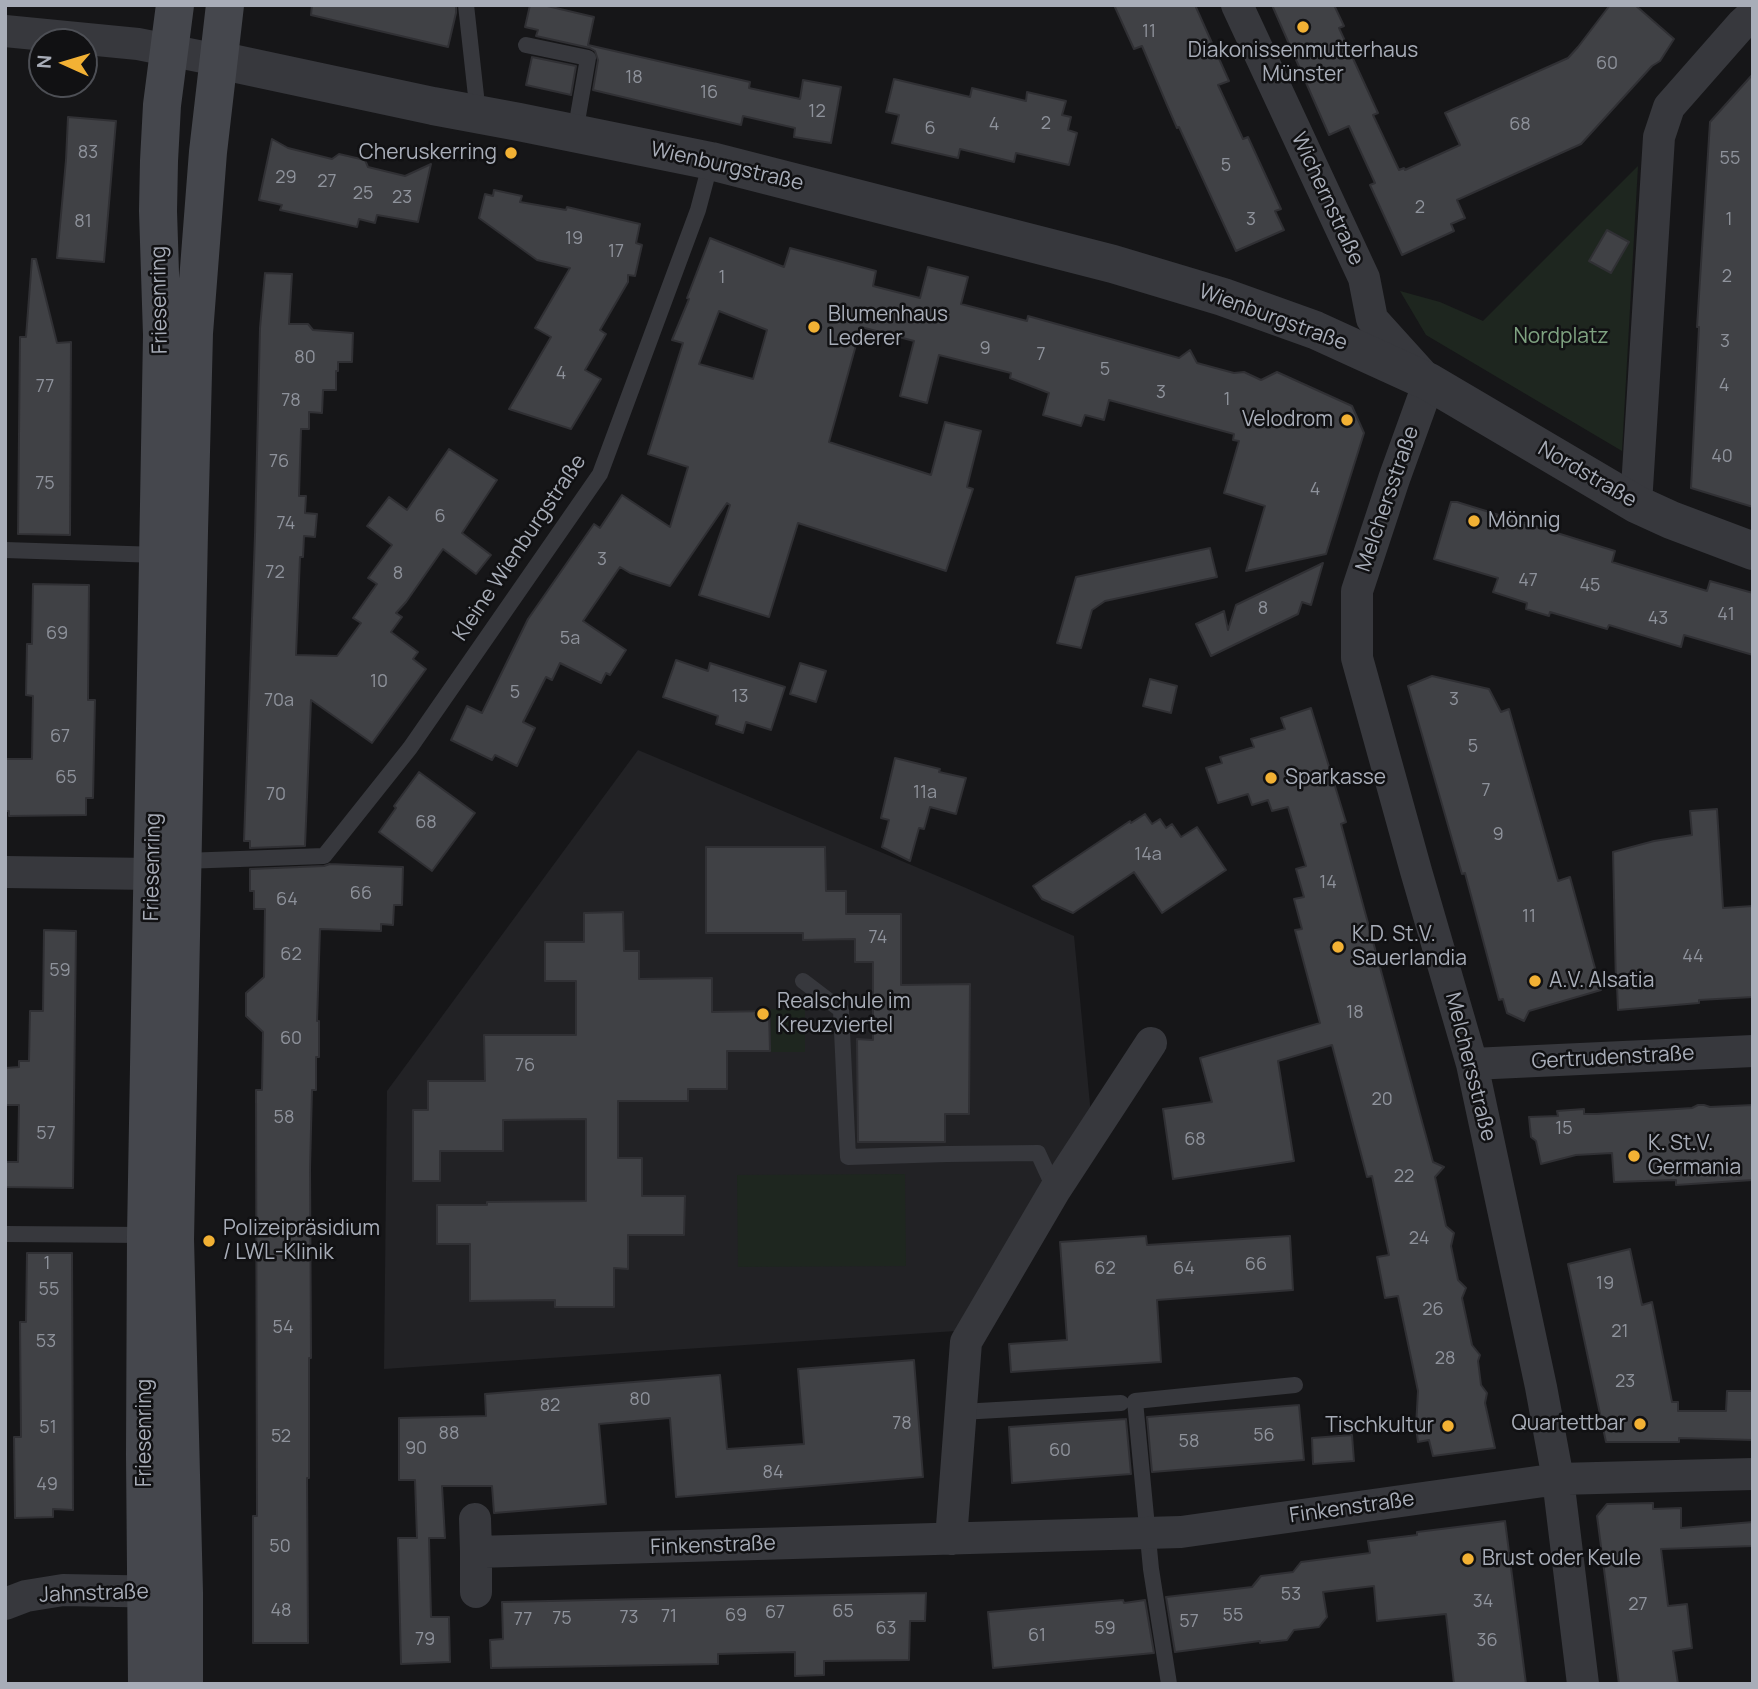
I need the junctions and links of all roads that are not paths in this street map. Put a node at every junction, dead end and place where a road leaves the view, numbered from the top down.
1 (174, 5) edge
2 (225, 5) edge
3 (466, 5) edge
4 (1237, 5) edge
5 (1753, 14) edge
6 (5, 31) edge
7 (526, 45) dead end
8 (168, 50) junction
9 (218, 60) junction
10 (478, 114) junction
11 (575, 133) junction
12 (711, 161) junction
13 (1429, 382) junction
14 (1636, 504) junction
15 (5, 550) edge
16 (1753, 551) edge
17 (159, 555) junction
18 (168, 867) junction
19 (5, 872) edge
20 (803, 981) dead end
21 (1151, 1044) dead end
22 (1753, 1051) edge
23 (1472, 1064) junction
24 (1055, 1190) junction
25 (5, 1234) edge
26 (146, 1236) junction
27 (1295, 1385) dead end
28 (1121, 1403) dead end
29 (961, 1412) junction
30 (1753, 1474) edge
31 (1558, 1479) junction
32 (475, 1519) dead end
33 (1147, 1533) junction
34 (951, 1539) junction
35 (476, 1552) junction
36 (146, 1592) junction
37 (476, 1592) dead end
38 (184, 1593) junction
39 (5, 1604) edge
40 (147, 1684) edge
41 (184, 1684) edge
42 (1169, 1684) edge
43 (1583, 1684) edge

1 - 8 main road
2 - 9 main road
3 - 10 lane
4 - 13 street, Wichernstraße
5 - 14 street
6 - 8 street, Wienburgstraße
7 - 11 lane
8 - 9 street, Wienburgstraße
8 - 17 main road, Friesenring
9 - 10 street, Wienburgstraße
9 - 18 main road, Friesenring
10 - 11 street, Wienburgstraße
11 - 12 street, Wienburgstraße
12 - 13 street, Wienburgstraße
12 - 18 lane, Kleine Wienburgstraße
13 - 14 street, Nordstraße
13 - 23 street, Melchersstraße
14 - 16 street, Nordstraße
15 - 17 lane
17 - 18 main road, Friesenring
18 - 19 street
18 - 26 main road, Friesenring
18 - 38 main road, Friesenring
20 - 24 lane
21 - 24 street
22 - 23 street, Gertrudenstraße
23 - 31 street, Melchersstraße
24 - 29 street
25 - 26 lane
26 - 36 main road, Friesenring
27 - 33 lane
28 - 29 lane
29 - 34 street
30 - 31 street, Finkenstraße
31 - 33 street, Finkenstraße
31 - 43 street, Melchersstraße
32 - 35 street
33 - 34 street, Finkenstraße
33 - 42 lane
34 - 35 street, Finkenstraße
35 - 37 street
36 - 38 street, Jahnstraße
36 - 39 street, Jahnstraße
36 - 40 main road, Friesenring
38 - 41 main road, Friesenring

